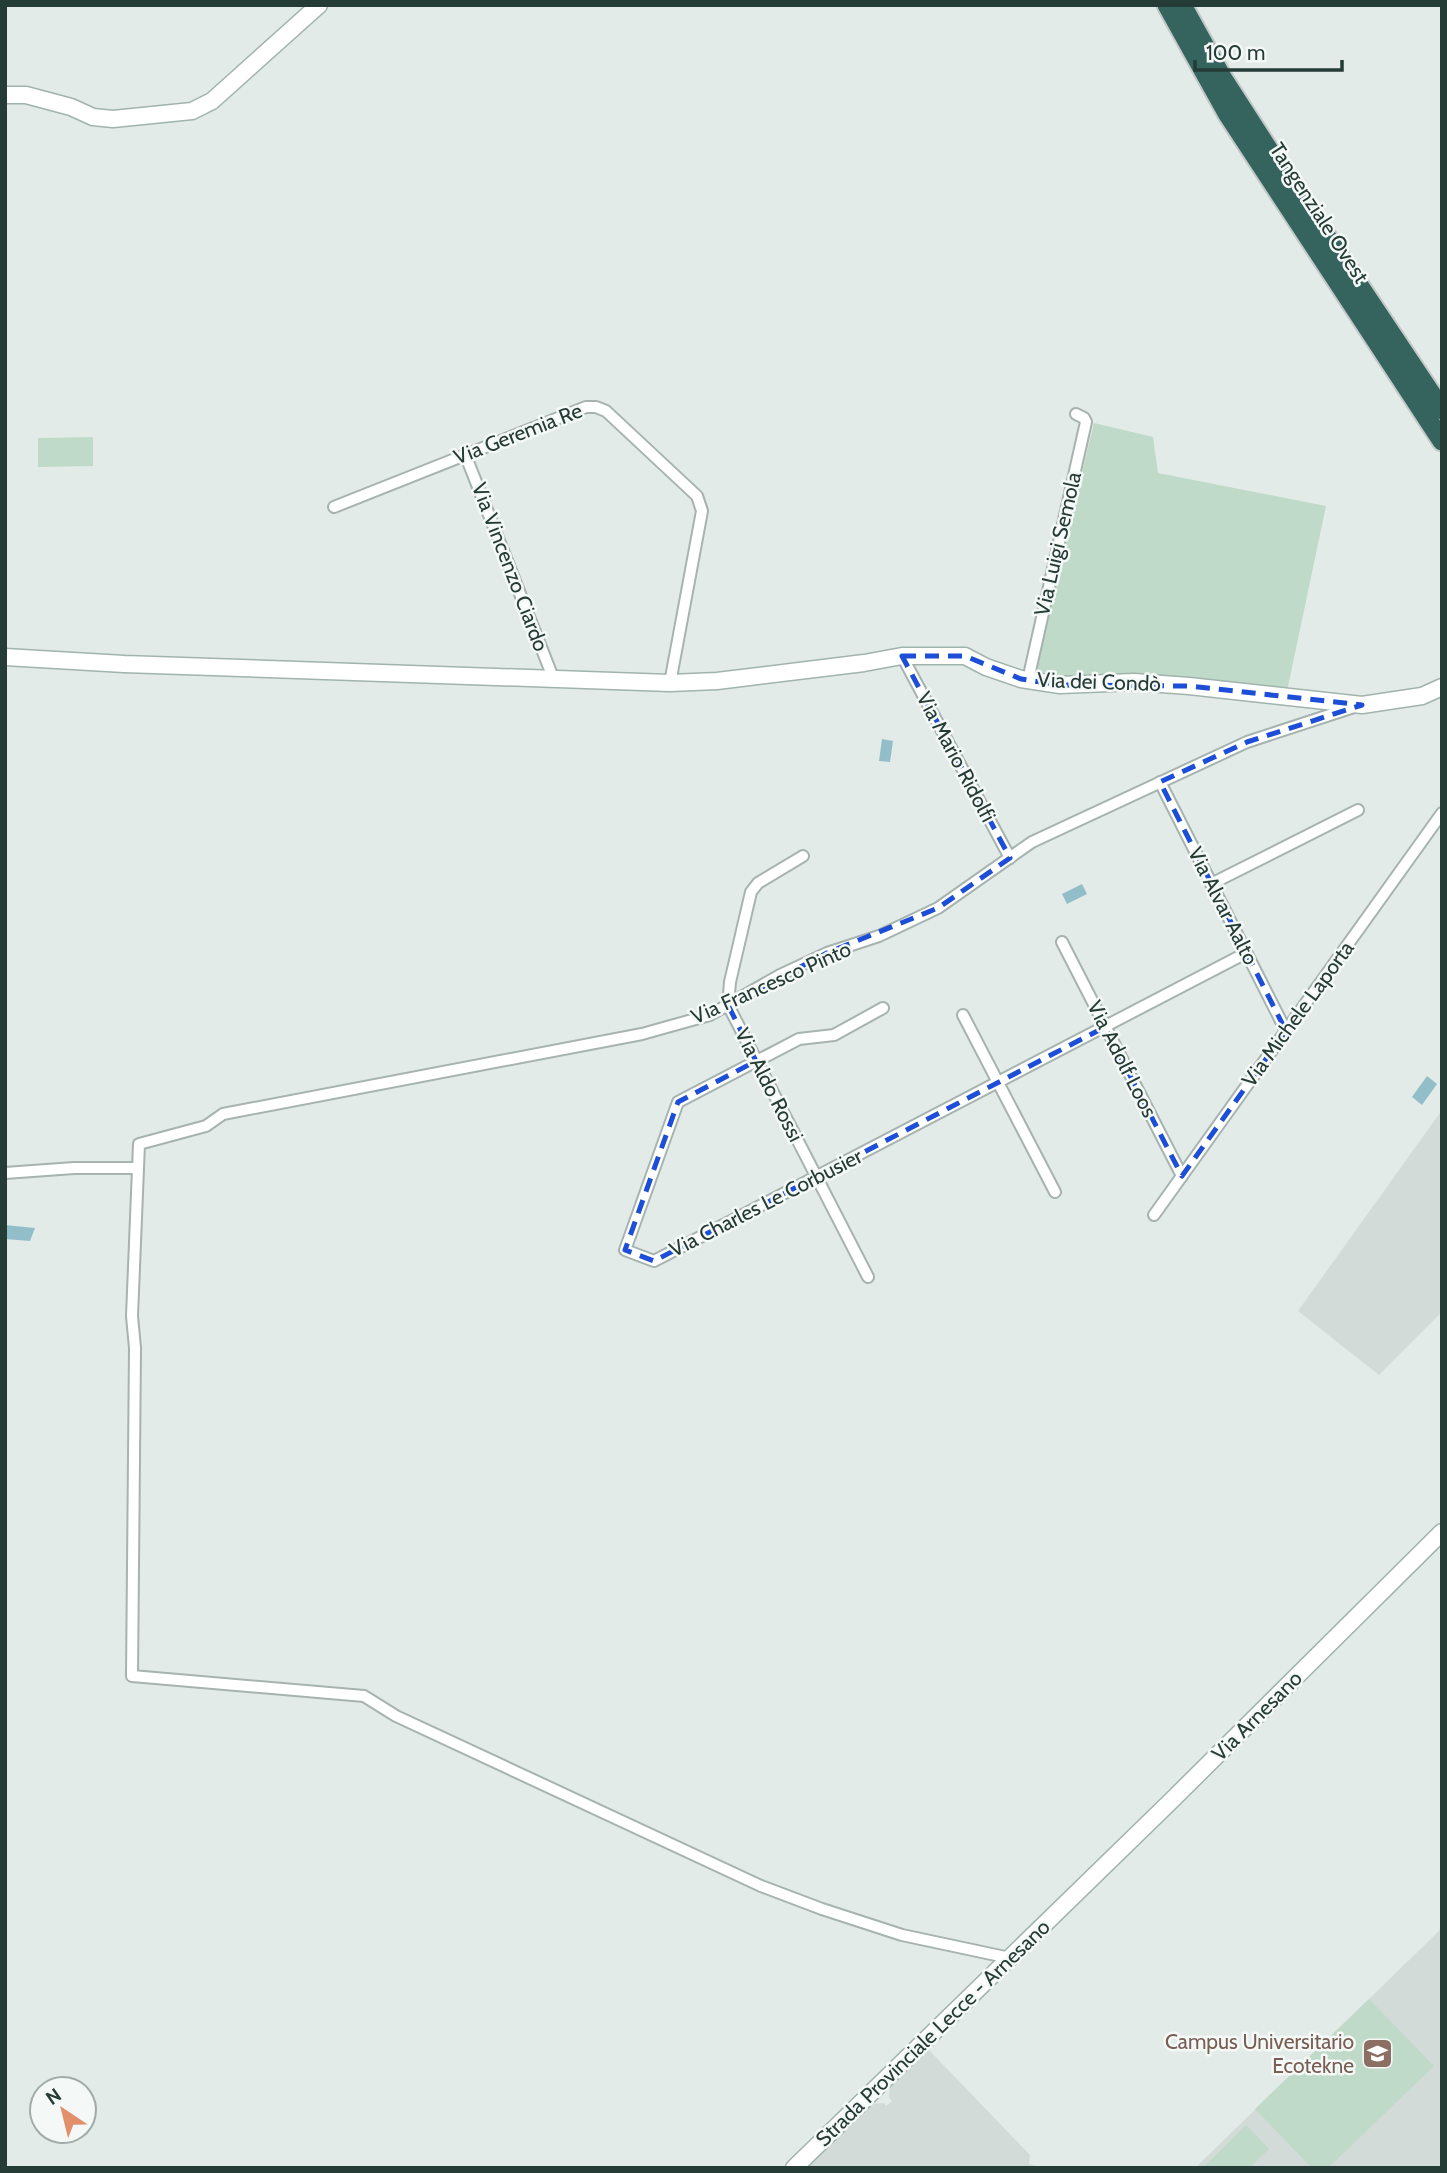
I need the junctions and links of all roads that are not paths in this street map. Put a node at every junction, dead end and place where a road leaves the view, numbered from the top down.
1 (318, 5) edge
2 (1167, 5) edge
3 (1182, 5) edge
4 (5, 95) edge
5 (1442, 410) edge
6 (1076, 414) dead end
7 (1442, 441) edge
8 (466, 454) junction
9 (334, 507) dead end
10 (902, 656) junction
11 (5, 657) edge
12 (554, 680) junction
13 (1028, 680) junction
14 (670, 683) junction
15 (1442, 687) edge
16 (1362, 705) junction
17 (1160, 782) junction
18 (1358, 810) dead end
19 (1442, 813) edge
20 (803, 856) dead end
21 (1010, 858) junction
22 (1211, 884) junction
23 (1062, 942) dead end
24 (1246, 953) junction
25 (728, 1005) junction
26 (883, 1008) dead end
27 (963, 1015) dead end
28 (1105, 1027) junction
29 (1286, 1031) junction
30 (756, 1061) junction
31 (998, 1082) junction
32 (138, 1168) junction
33 (5, 1173) edge
34 (1182, 1176) junction
35 (816, 1177) junction
36 (1055, 1192) dead end
37 (1154, 1215) dead end
38 (868, 1277) dead end
39 (1442, 1532) edge
40 (1072, 1898) joint
41 (1010, 1958) junction
42 (794, 2168) edge

1 - 4 street
2 - 7 highway, Tangenziale Ovest
3 - 5 highway, Tangenziale Ovest
6 - 13 street, Via Luigi Semola
8 - 9 street, Via Geremia Re
8 - 12 street, Via Vincenzo Ciardo
8 - 14 street, Via Geremia Re
10 - 13 street, Via dei Condò
10 - 14 street, Via dei Condò
10 - 21 street, Via Mario Ridolfi
11 - 12 street, Via dei Condò
12 - 14 street, Via dei Condò
13 - 16 street, Via dei Condò
15 - 16 street, Via dei Condò
16 - 17 street, Via Francesco Pinto
17 - 21 street, Via Francesco Pinto
17 - 22 street, Via Alvar Aalto
18 - 22 street
19 - 29 street, Via Michele Laporta
20 - 25 street
21 - 25 street, Via Francesco Pinto
22 - 24 street, Via Alvar Aalto
23 - 28 street, Via Adolf Loos
24 - 28 street, Via Charles Le Corbusier
24 - 29 street, Via Alvar Aalto
25 - 30 street, Via Aldo Rossi
25 - 32 street, Via Francesco Pinto
26 - 30 street, Via Charles Le Corbusier
27 - 31 street
28 - 31 street, Via Charles Le Corbusier
28 - 34 street, Via Adolf Loos
29 - 34 street, Via Michele Laporta
30 - 35 street, Via Aldo Rossi
30 - 35 street, Via Charles Le Corbusier
31 - 35 street, Via Charles Le Corbusier
31 - 36 street
32 - 33 street
32 - 41 street
34 - 37 street, Via Michele Laporta
35 - 38 street, Via Aldo Rossi
39 - 40 street, Via Arnesano
40 - 41 street, Strada Provinciale Lecce - Arnesano
41 - 42 street, Strada Provinciale Lecce - Arnesano

